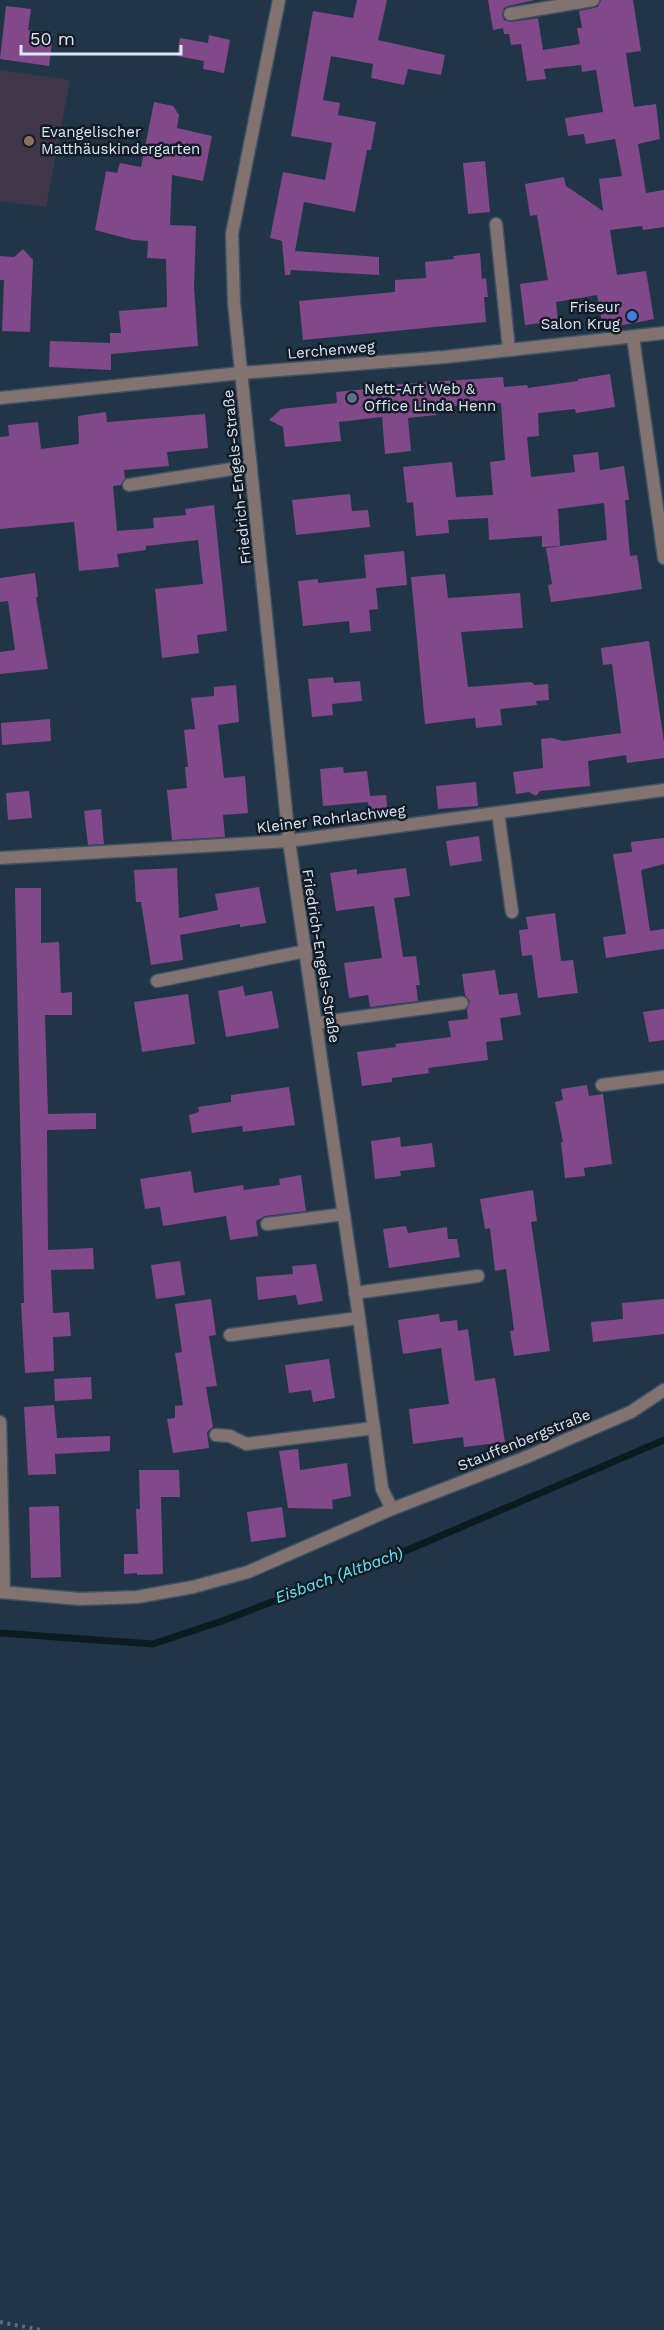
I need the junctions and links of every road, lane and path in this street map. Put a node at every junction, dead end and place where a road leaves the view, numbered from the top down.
1 (279, 0) edge
2 (593, 0) edge
3 (510, 14) dead end
4 (496, 224) dead end
5 (664, 333) edge
6 (633, 337) junction
7 (509, 350) junction
8 (241, 373) junction
9 (0, 398) edge
10 (251, 466) junction
11 (129, 485) dead end
12 (664, 558) edge
13 (664, 790) edge
14 (498, 813) junction
15 (289, 841) junction
16 (0, 858) edge
17 (512, 912) dead end
18 (306, 951) junction
19 (157, 981) dead end
20 (462, 1003) dead end
21 (316, 1023) junction
22 (664, 1077) edge
23 (602, 1085) dead end
24 (344, 1214) junction
25 (267, 1224) dead end
26 (478, 1276) dead end
27 (356, 1293) junction
28 (359, 1318) junction
29 (230, 1335) dead end
30 (664, 1390) edge
31 (0, 1422) edge
32 (374, 1428) junction
33 (216, 1435) dead end
34 (392, 1509) junction
35 (2, 1592) edge
36 (0, 2322) edge
37 (40, 2330) edge

1 - 8 street, Friedrich-Engels-Straße
2 - 3 street
4 - 7 street
5 - 6 street, Lerchenweg
6 - 7 street, Lerchenweg
6 - 12 street
7 - 8 street, Lerchenweg
8 - 9 street, Lerchenweg
8 - 10 street, Friedrich-Engels-Straße
10 - 11 street
10 - 15 street, Friedrich-Engels-Straße
13 - 14 street, Kleiner Rohrlachweg
14 - 15 street, Kleiner Rohrlachweg
14 - 17 street
15 - 16 street, Kleiner Rohrlachweg
15 - 18 street, Friedrich-Engels-Straße
18 - 19 street
18 - 21 street, Friedrich-Engels-Straße
20 - 21 street
21 - 24 street, Friedrich-Engels-Straße
22 - 23 street
24 - 25 street
24 - 27 street, Friedrich-Engels-Straße
26 - 27 street
27 - 28 street, Friedrich-Engels-Straße
28 - 29 street
28 - 32 street, Friedrich-Engels-Straße
30 - 34 street, Stauffenbergstraße
31 - 35 street
32 - 33 street
32 - 34 street, Friedrich-Engels-Straße
34 - 35 street
36 - 37 path

